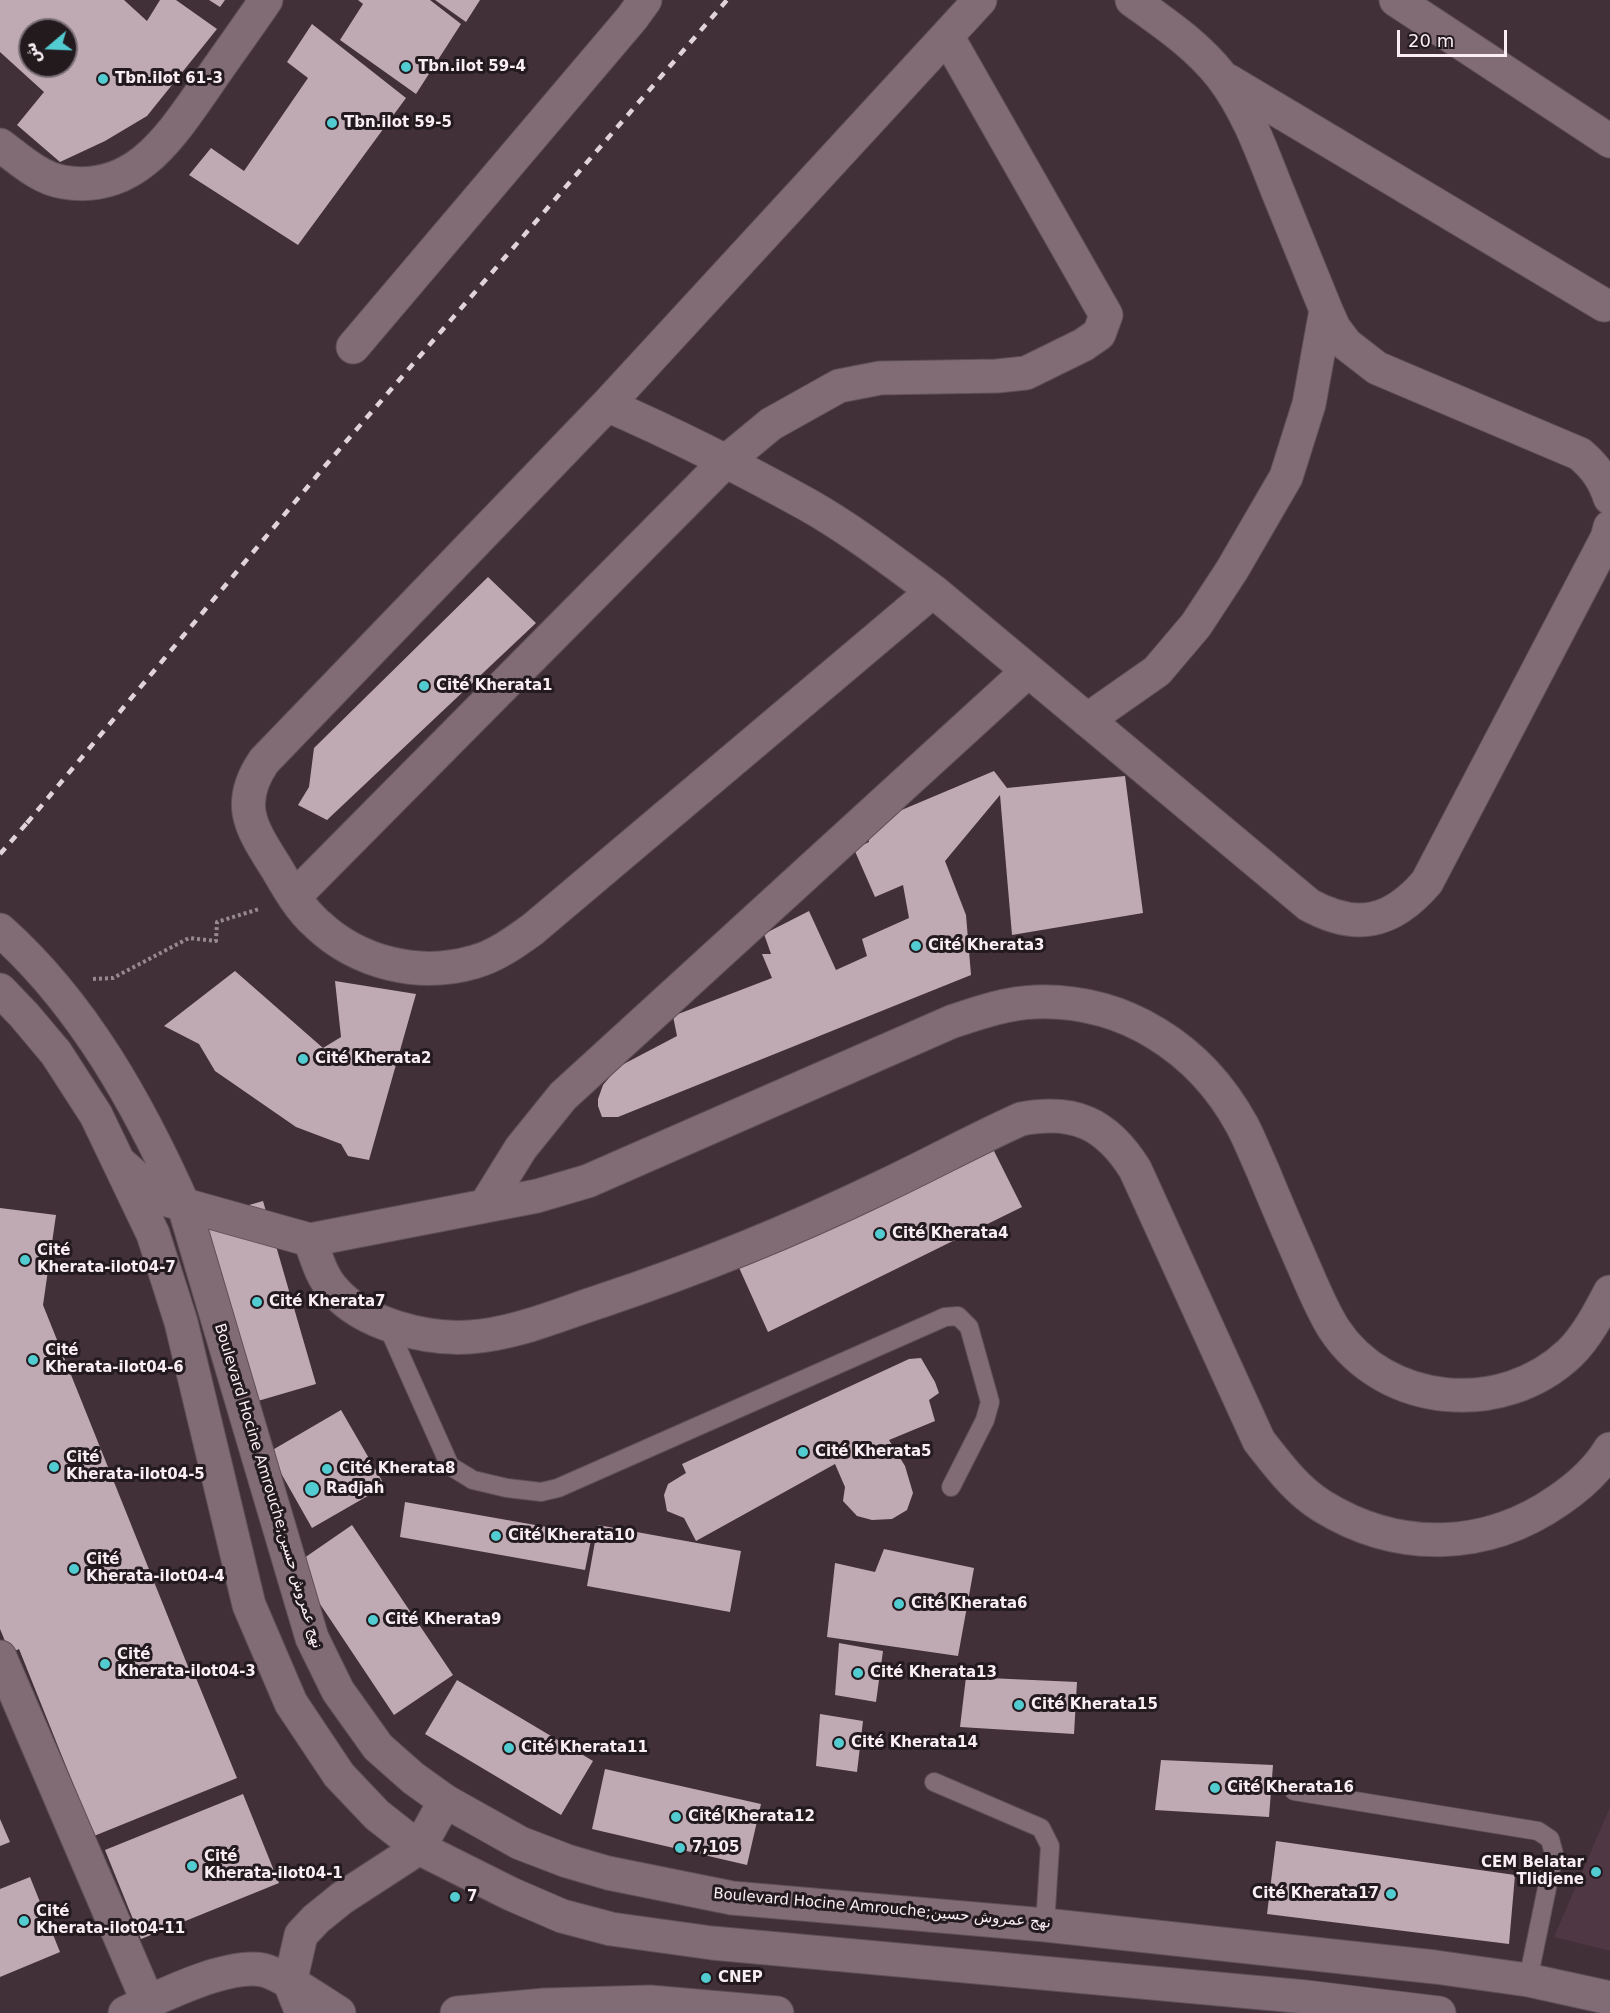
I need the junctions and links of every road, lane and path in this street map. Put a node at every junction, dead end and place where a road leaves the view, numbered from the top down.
1 (266, 0) edge
2 (645, 0) edge
3 (980, 0) edge
4 (1132, 0) edge
5 (1396, 0) edge
6 (947, 36) junction
7 (1221, 76) junction
8 (1610, 141) edge
9 (0, 145) edge
10 (1604, 305) dead end
11 (1326, 310) junction
12 (352, 347) dead end
13 (607, 405) junction
14 (725, 462) junction
15 (1610, 498) edge
16 (1610, 527) edge
17 (933, 591) junction
18 (1028, 671) junction
19 (1087, 720) junction
20 (294, 897) junction
21 (0, 930) edge
22 (51, 982) junction
23 (0, 990) edge
24 (121, 1164) junction
25 (184, 1206) junction
26 (485, 1206) junction
27 (310, 1240) junction
28 (1610, 1292) edge
29 (387, 1325) junction
30 (1610, 1449) edge
31 (951, 1487) dead end
32 (0, 1657) edge
33 (934, 1782) dead end
34 (1294, 1791) dead end
35 (445, 1801) junction
36 (419, 1848) junction
37 (1045, 1924) junction
38 (1528, 1980) junction
39 (290, 1983) junction
40 (1610, 1998) edge
41 (136, 2008) edge
42 (302, 2013) edge
43 (339, 2013) edge
44 (457, 2013) edge
45 (777, 2013) edge
46 (1439, 2013) edge

1 - 9 street
2 - 12 street
3 - 6 street
4 - 7 street
5 - 8 street
6 - 13 street
6 - 14 street
7 - 10 street
7 - 11 street
11 - 15 street
11 - 19 street
13 - 14 street
13 - 20 street
14 - 17 street
14 - 20 street
16 - 19 street
17 - 18 street
17 - 20 street
18 - 19 street
18 - 26 street
20 - 22 path
21 - 22 street, Boulevard Hocine Amrouche;نهج عمروش حسين
22 - 25 street, Boulevard Hocine Amrouche;نهج عمروش حسين
23 - 24 street
24 - 25 street
24 - 36 street
25 - 27 street
25 - 35 street, Boulevard Hocine Amrouche;نهج عمروش حسين
26 - 27 street
26 - 28 street
27 - 29 street
29 - 30 street
29 - 31 lane
32 - 41 street
33 - 37 lane
34 - 38 lane
35 - 36 street
35 - 37 street, Boulevard Hocine Amrouche;نهج عمروش حسين
36 - 39 street
36 - 46 street
37 - 38 street, Boulevard Hocine Amrouche;نهج عمروش حسين
38 - 40 street, Boulevard Hocine Amrouche;نهج عمروش حسين
39 - 41 street
39 - 42 street
39 - 43 street
44 - 45 street

